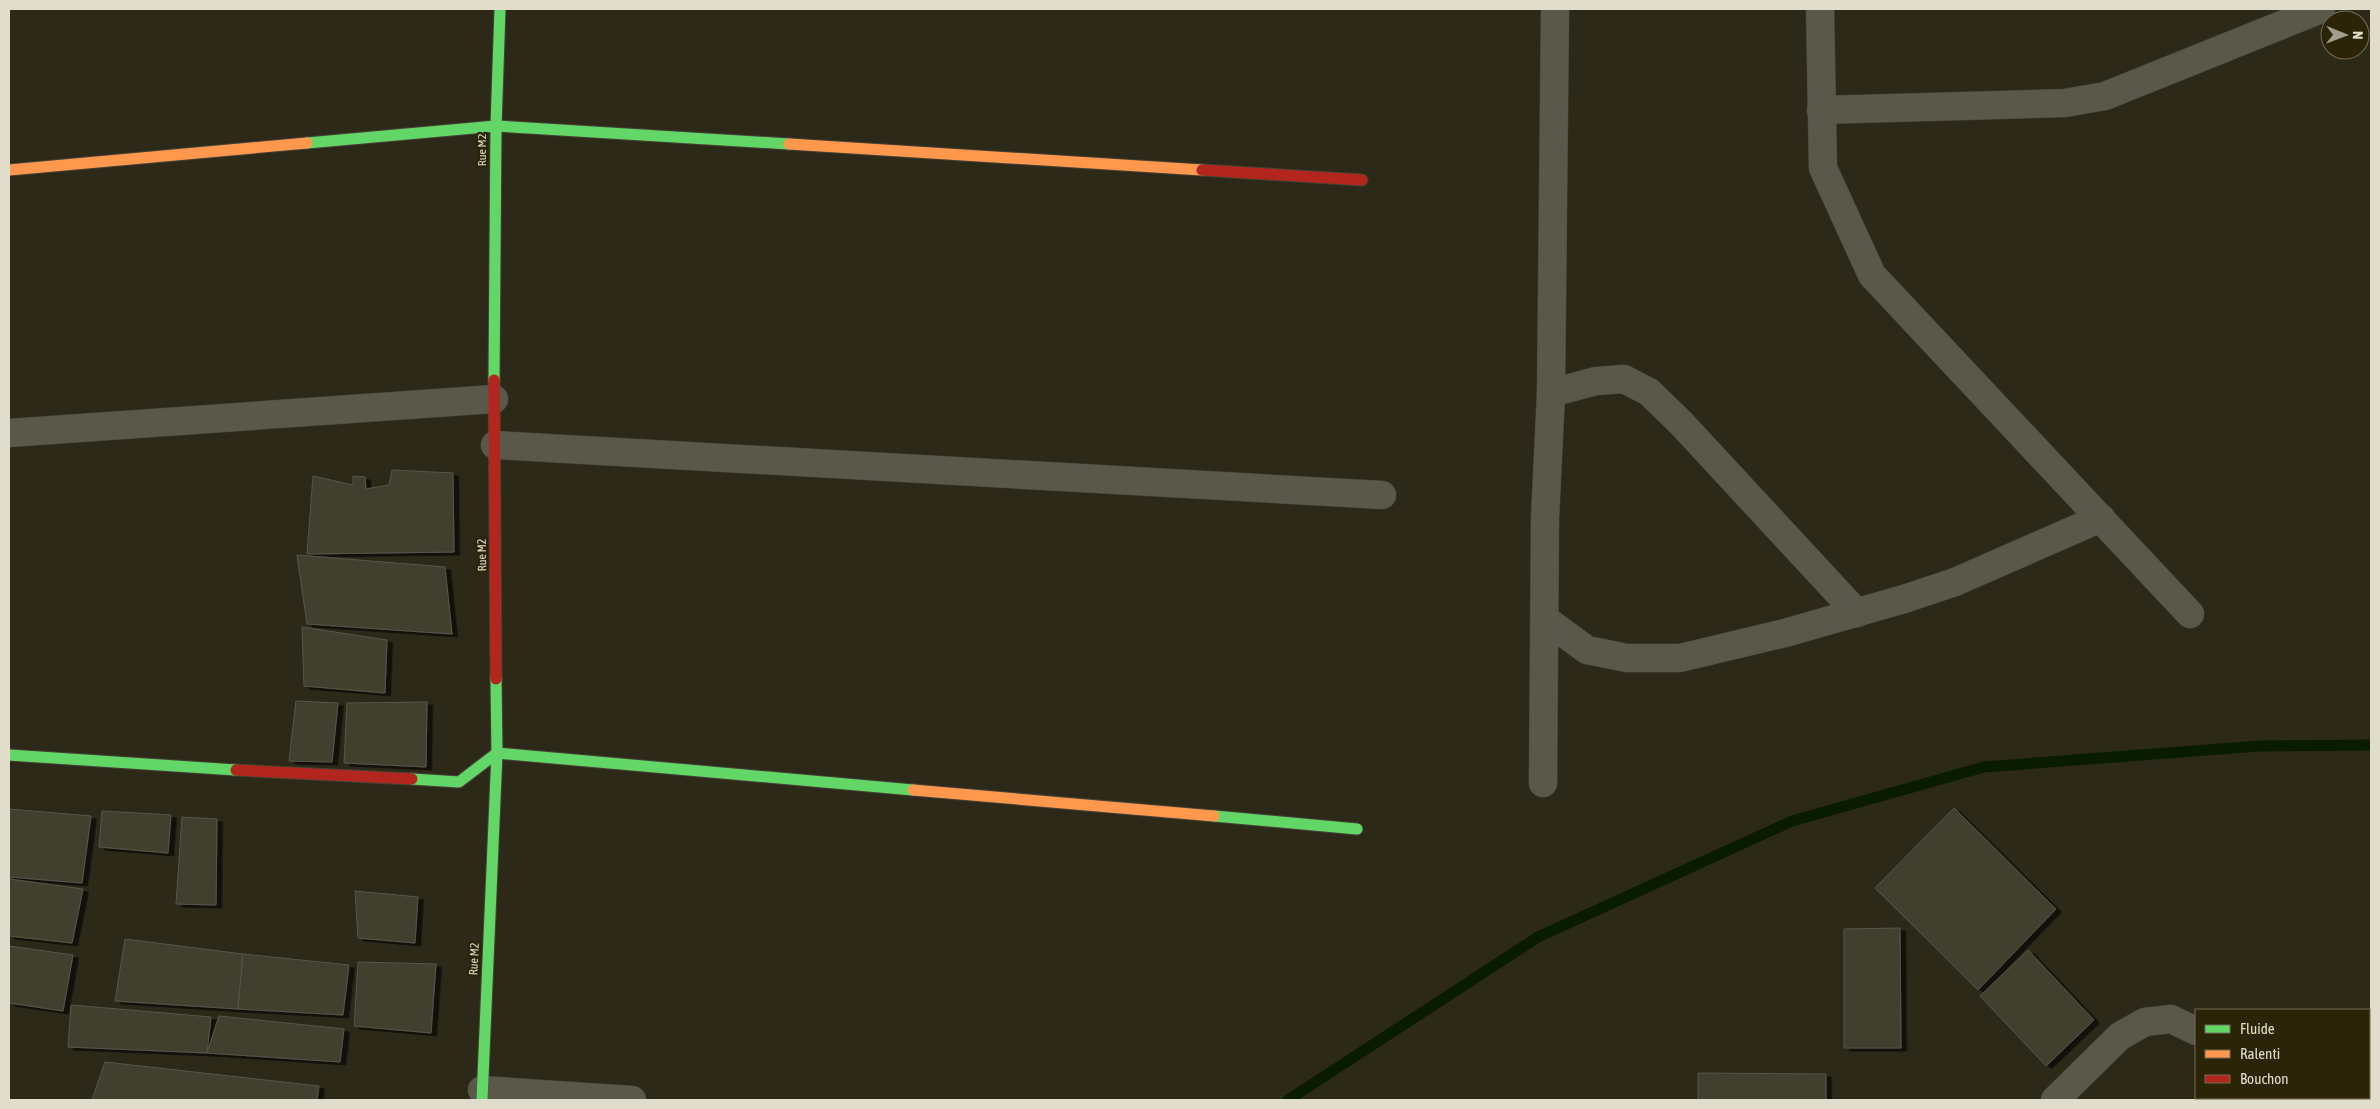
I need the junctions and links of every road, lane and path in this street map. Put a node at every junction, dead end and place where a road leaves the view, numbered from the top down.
1 (500, 9) edge
2 (1555, 9) edge
3 (1820, 9) edge
4 (2321, 9) edge
5 (1821, 110) junction
6 (496, 126) junction
7 (9, 170) edge
8 (1362, 180) dead end
9 (1551, 393) junction
10 (494, 399) junction
11 (9, 433) edge
12 (495, 445) junction
13 (1382, 495) dead end
14 (2101, 518) junction
15 (1857, 613) junction
16 (2190, 614) dead end
17 (1546, 620) junction
18 (497, 753) junction
19 (9, 755) edge
20 (1543, 783) dead end
21 (1357, 829) dead end
22 (2195, 1031) edge
23 (482, 1095) edge
24 (632, 1100) edge
25 (2055, 1100) edge

1 - 6 street, Rue M2
2 - 9 street
3 - 5 street
4 - 5 street
5 - 14 street
6 - 7 street
6 - 8 street
6 - 10 street, Rue M2
9 - 15 street
9 - 17 street
10 - 11 street
10 - 12 street, Rue M2
12 - 13 street
12 - 18 street, Rue M2
14 - 15 street
14 - 16 street
15 - 17 street
17 - 20 street
18 - 19 street
18 - 21 street
18 - 23 street, Rue M2
22 - 25 street
23 - 24 street

